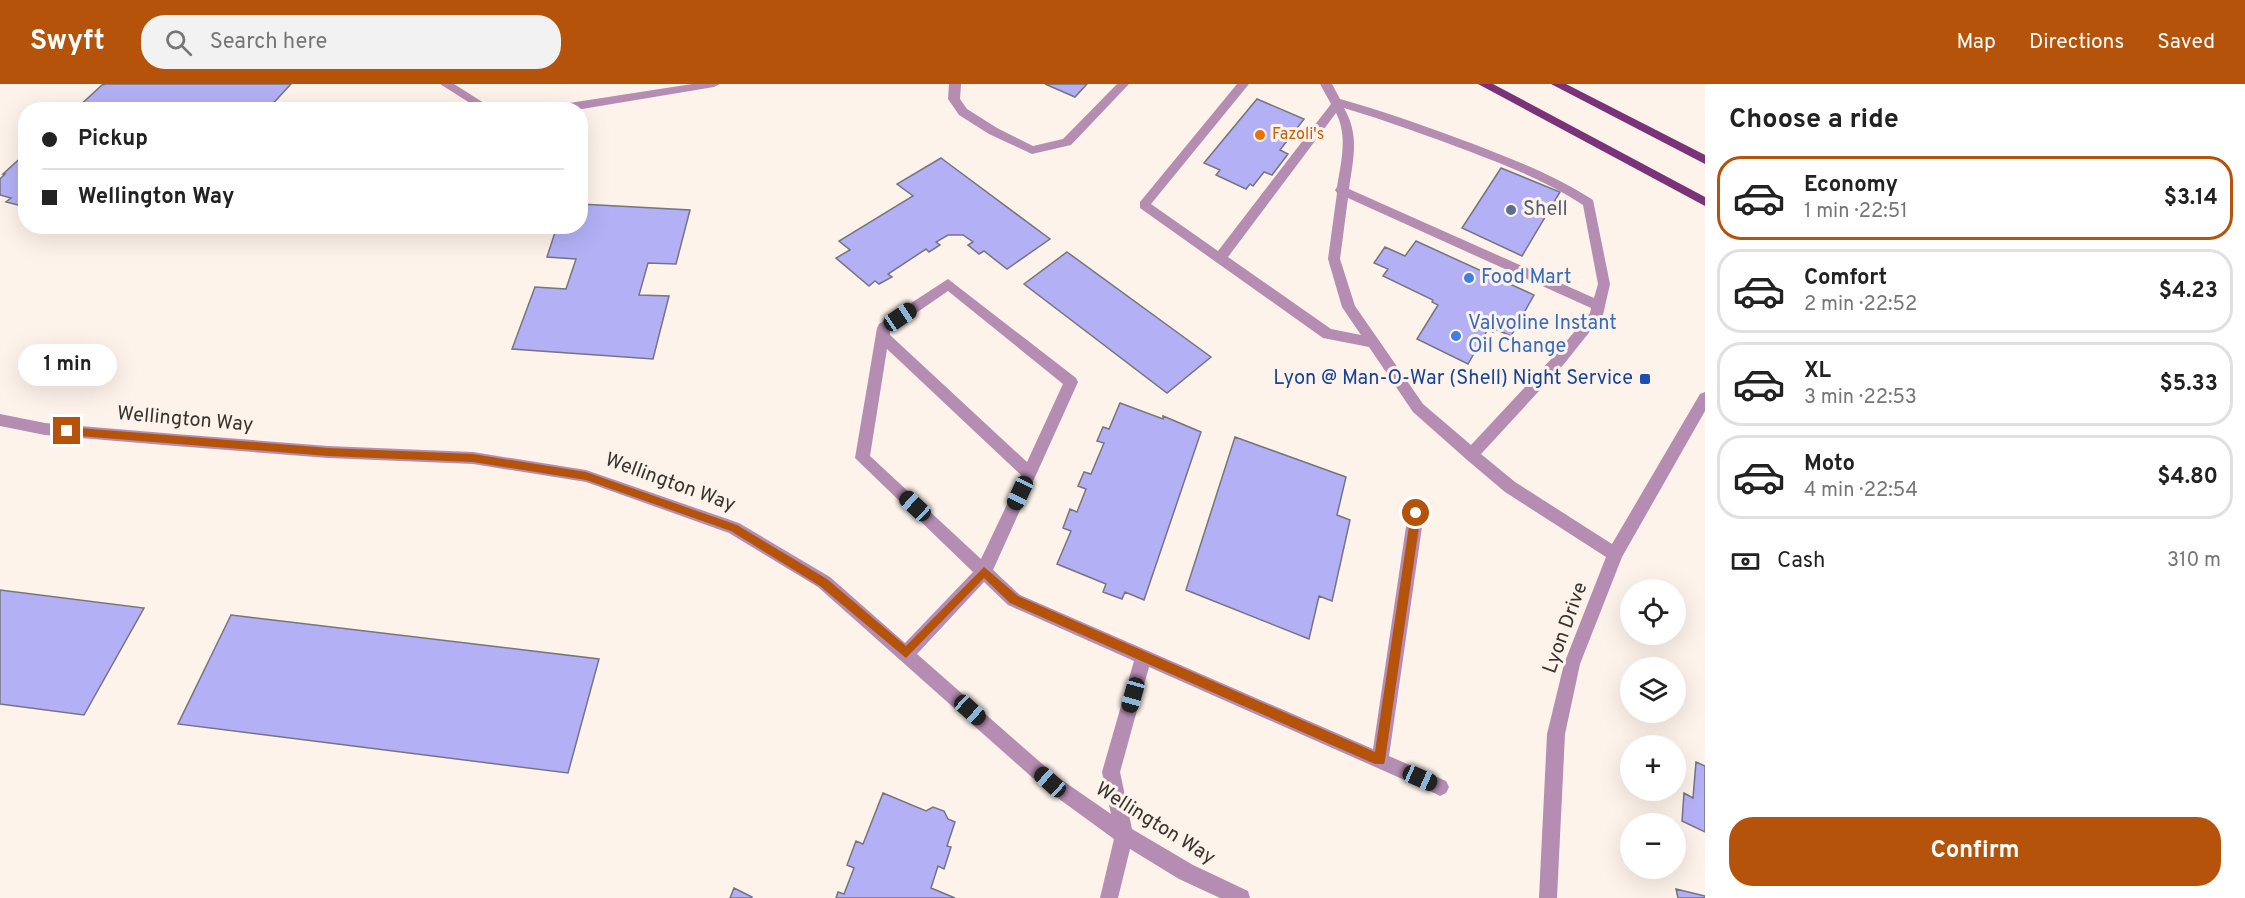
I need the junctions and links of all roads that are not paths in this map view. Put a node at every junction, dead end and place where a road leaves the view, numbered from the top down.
1 (446, 84) edge
2 (714, 84) edge
3 (955, 84) edge
4 (1123, 84) edge
5 (1243, 84) edge
6 (1326, 84) edge
7 (1484, 84) edge
8 (1557, 84) edge
9 (476, 102) edge
10 (1338, 102) junction
11 (588, 104) edge
12 (1705, 160) edge
13 (1341, 190) junction
14 (1705, 202) edge
15 (1220, 258) junction
16 (1599, 306) junction
17 (882, 336) junction
18 (1372, 342) junction
19 (1705, 398) edge
20 (0, 420) edge
21 (1471, 455) junction
22 (1029, 473) junction
23 (1416, 513) dead end
24 (1616, 555) junction
25 (984, 571) junction
26 (906, 653) junction
27 (1144, 656) junction
28 (1380, 760) junction
29 (1440, 787) dead end
30 (1124, 835) junction
31 (1109, 898) edge
32 (1241, 898) edge
33 (1548, 898) edge

1 - 9 street
2 - 11 street
3 - 4 street
5 - 15 street
6 - 10 street
7 - 14 main road
8 - 12 main road
10 - 13 street
10 - 15 street
10 - 16 street
13 - 16 street
13 - 18 street
15 - 18 street
16 - 21 street
17 - 22 street
17 - 22 street
17 - 25 street
18 - 21 street
19 - 24 street, Lyon Drive
20 - 26 street, Wellington Way
21 - 24 street
22 - 25 street
23 - 28 street
24 - 33 street, Lyon Drive
25 - 26 street
25 - 27 street
26 - 30 street, Wellington Way
27 - 28 street
27 - 30 street
28 - 29 street
30 - 31 street
30 - 32 street, Wellington Way

